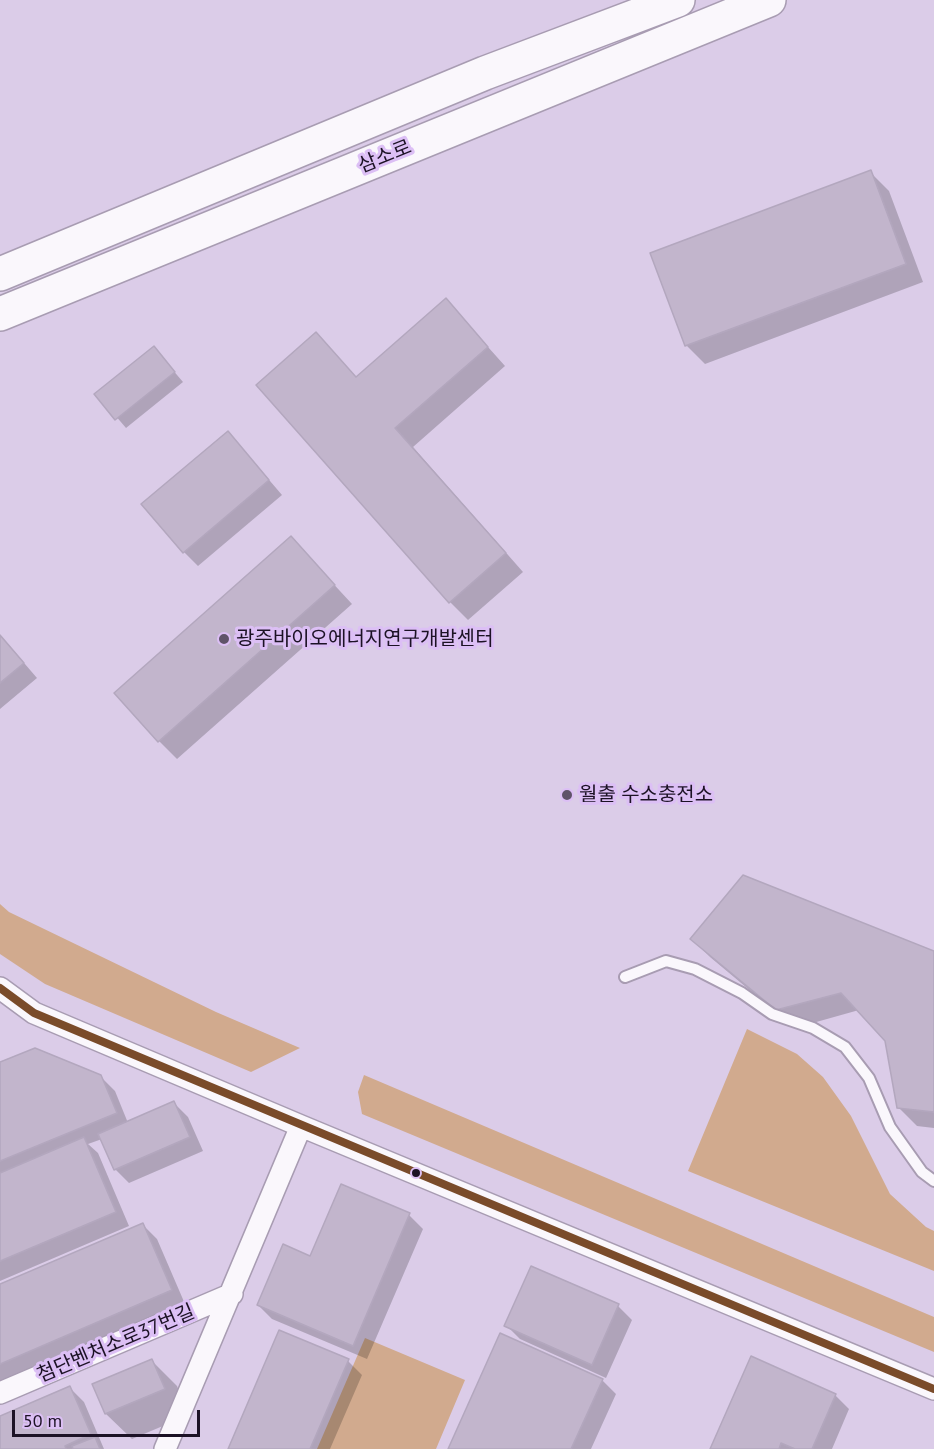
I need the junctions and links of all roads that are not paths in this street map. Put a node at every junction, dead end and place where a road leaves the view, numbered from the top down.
1 (678, 0) edge
2 (769, 0) edge
3 (0, 274) edge
4 (0, 314) edge
5 (625, 977) dead end
6 (0, 988) edge
7 (301, 1126) junction
8 (934, 1180) edge
9 (232, 1294) junction
10 (934, 1389) edge
11 (0, 1393) edge
12 (165, 1449) edge

1 - 3 main road, 삼소로
2 - 4 main road, 삼소로
5 - 8 lane
6 - 7 street
7 - 9 street, 첨단벤처소로37번길
7 - 10 street
9 - 11 street, 첨단벤처소로37번길
9 - 12 street, 첨단벤처소로37번길

